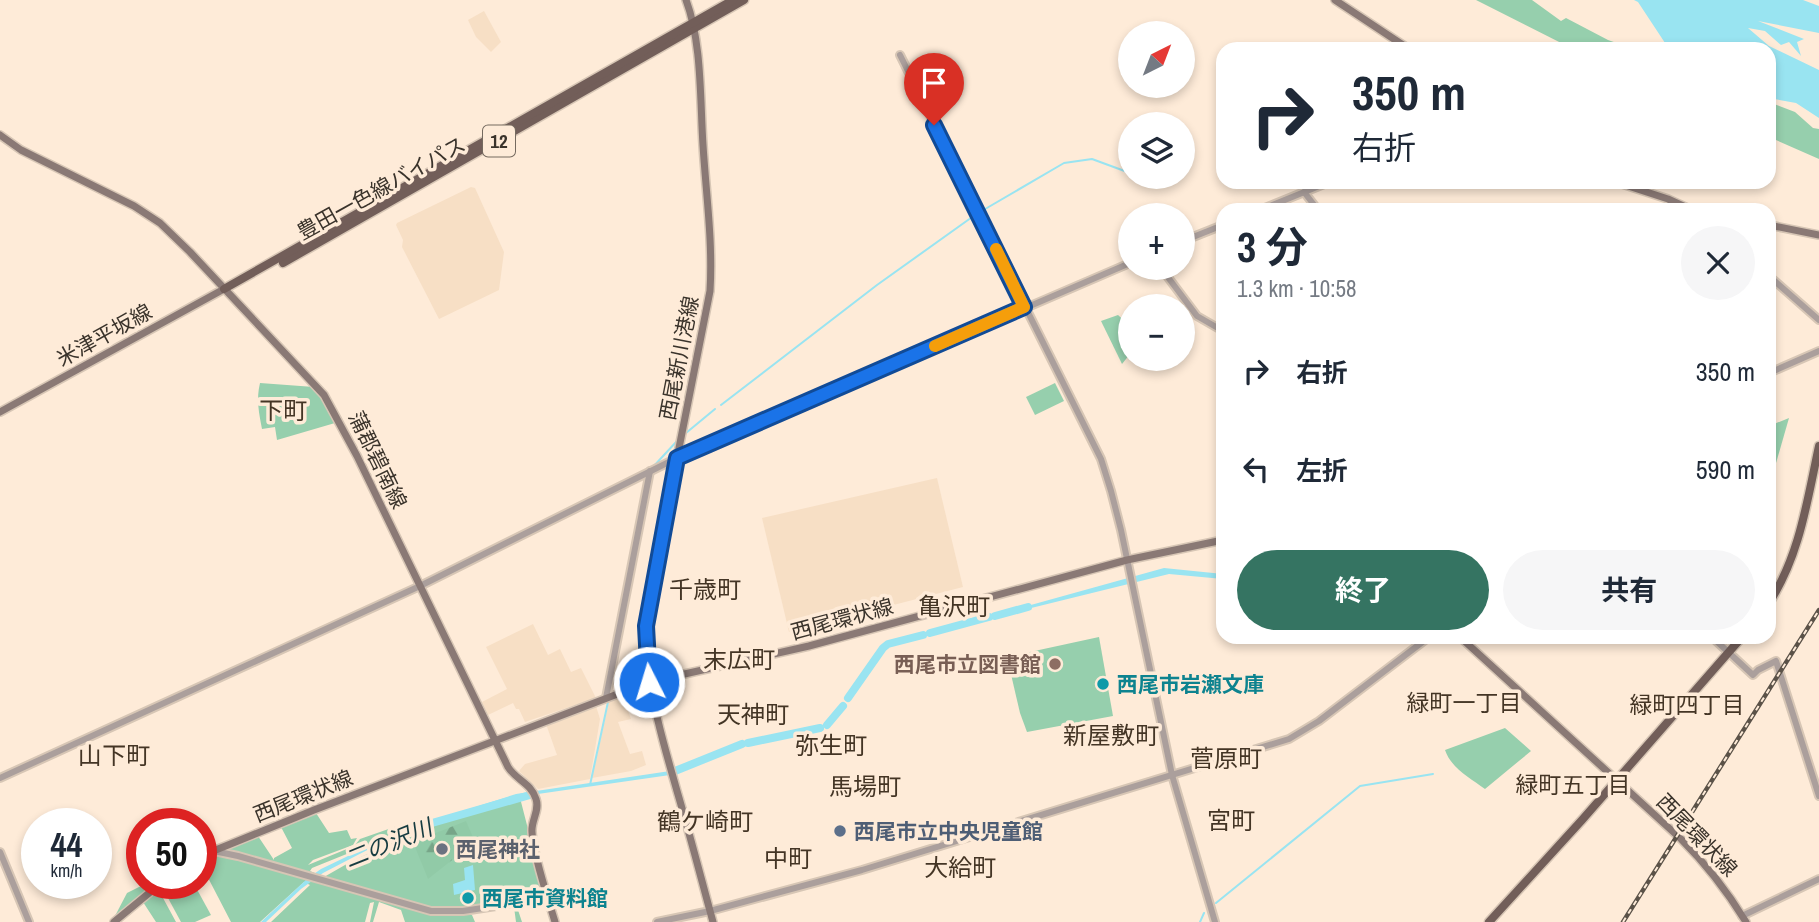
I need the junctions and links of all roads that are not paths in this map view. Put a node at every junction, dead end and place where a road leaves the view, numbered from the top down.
1 (686, 0) edge
2 (733, 0) edge
3 (744, 0) edge
4 (1335, 0) edge
5 (692, 26) junction
6 (1398, 42) edge
7 (900, 55) dead end
8 (0, 135) edge
9 (1312, 189) edge
10 (1637, 189) edge
11 (1304, 192) junction
12 (1276, 203) edge
13 (1313, 203) edge
14 (1677, 203) edge
15 (1776, 226) edge
16 (1216, 228) edge
17 (1819, 235) edge
18 (1195, 236) edge
19 (1118, 268) edge
20 (1170, 280) edge
21 (1776, 282) edge
22 (224, 289) junction
23 (1024, 307) junction
24 (1819, 320) edge
25 (1216, 327) edge
26 (1819, 351) edge
27 (1776, 370) edge
28 (0, 412) edge
29 (1819, 446) edge
30 (677, 458) junction
31 (650, 471) junction
32 (1815, 482) edge
33 (1216, 541) edge
34 (1127, 559) junction
35 (420, 586) junction
36 (1776, 591) edge
37 (1420, 644) edge
38 (1469, 644) edge
39 (1720, 644) edge
40 (1736, 644) edge
41 (1729, 652) junction
42 (649, 682) junction
43 (606, 698) junction
44 (494, 740) junction
45 (1172, 775) junction
46 (0, 778) edge
47 (1617, 780) junction
48 (1819, 796) edge
49 (217, 849) edge
50 (217, 851) edge
51 (0, 852) edge
52 (1819, 879) edge
53 (549, 898) junction
54 (142, 899) edge
55 (710, 911) junction
56 (1744, 919) edge
57 (29, 922) edge
58 (114, 922) edge
59 (555, 922) edge
60 (657, 922) edge
61 (713, 922) edge
62 (1215, 922) edge
63 (1489, 922) edge

1 - 5 main road, 西尾新川港線
2 - 5 main road, 豊田一色線バイパス / 12
3 - 5 main road, 豊田一色線バイパス / 12
4 - 6 main road
5 - 22 main road, 豊田一色線バイパス / 12
5 - 30 main road, 西尾新川港線
7 - 23 street
8 - 22 main road, 蒲郡碧南線
9 - 11 street
10 - 14 main road
11 - 12 street
11 - 13 street
15 - 17 main road
16 - 18 street
19 - 23 street
20 - 25 street
21 - 24 street
22 - 28 main road, 米津平坂線
22 - 35 main road, 蒲郡碧南線
23 - 30 street
23 - 34 street
26 - 27 street
29 - 32 main road
30 - 31 street
30 - 42 main road, 西尾新川港線
31 - 35 street
31 - 43 street
32 - 36 main road
33 - 34 main road, 西尾環状線
34 - 42 main road, 西尾環状線
34 - 45 street
35 - 44 main road, 蒲郡碧南線
35 - 46 street
37 - 45 street
38 - 47 main road, 西尾環状線
39 - 41 street
40 - 41 main road
41 - 47 main road
41 - 48 street
42 - 43 main road, 西尾環状線
42 - 55 main road, 西尾新川港線
43 - 44 main road, 西尾環状線
44 - 49 main road, 西尾環状線
44 - 53 main road, 蒲郡碧南線
45 - 55 street
45 - 62 street
47 - 56 main road, 西尾環状線
47 - 63 main road
50 - 53 street
51 - 57 street
52 - 56 street
53 - 59 main road, 蒲郡碧南線
54 - 58 main road
55 - 60 street
55 - 61 main road, 西尾新川港線

